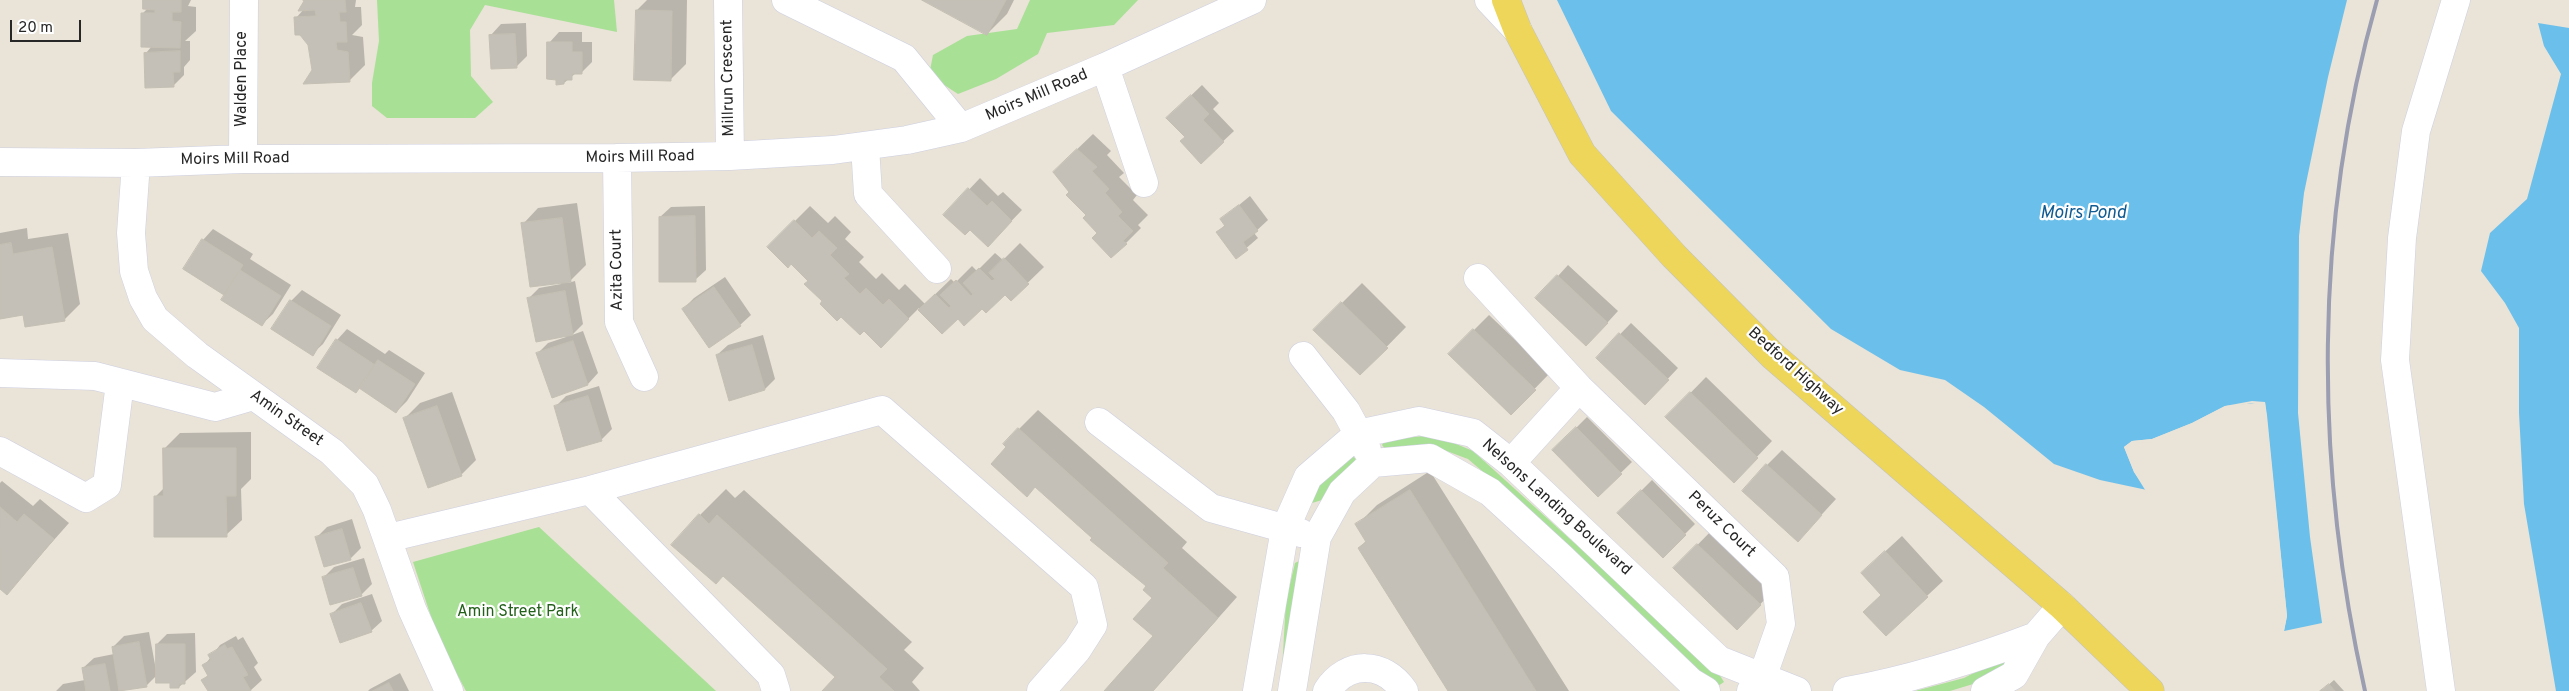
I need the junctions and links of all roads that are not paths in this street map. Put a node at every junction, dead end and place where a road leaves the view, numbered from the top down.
1 (244, 0) edge
2 (728, 0) edge
3 (786, 0) edge
4 (1252, 0) edge
5 (1489, 0) edge
6 (1506, 0) edge
7 (2456, 0) edge
8 (1518, 31) junction
9 (1106, 67) junction
10 (961, 128) junction
11 (865, 146) junction
12 (730, 156) junction
13 (243, 158) junction
14 (617, 158) junction
15 (0, 162) edge
16 (136, 163) junction
17 (1144, 183) dead end
18 (937, 269) dead end
19 (1478, 278) dead end
20 (1303, 356) dead end
21 (0, 373) edge
22 (644, 377) dead end
23 (120, 383) junction
24 (1579, 388) junction
25 (253, 396) junction
26 (1099, 422) dead end
27 (1358, 434) junction
28 (0, 451) edge
29 (1373, 463) junction
30 (1511, 463) junction
31 (590, 490) junction
32 (1285, 529) junction
33 (1317, 537) junction
34 (388, 538) junction
35 (2062, 606) junction
36 (2036, 636) junction
37 (1756, 684) edge
38 (1266, 689) edge
39 (449, 691) edge
40 (776, 691) edge
41 (1041, 691) edge
42 (1292, 691) edge
43 (1327, 691) edge
44 (1404, 691) edge
45 (1706, 691) edge
46 (1797, 691) edge
47 (1847, 691) edge
48 (1985, 691) edge
49 (2150, 691) edge
50 (2441, 691) edge

1 - 13 street, Walden Place
2 - 12 street, Millrun Crescent
3 - 10 street
4 - 9 street, Moirs Mill Road
5 - 8 street
6 - 8 main road, Bedford Highway
7 - 50 street
8 - 35 main road, Bedford Highway
9 - 10 street, Moirs Mill Road
9 - 17 street
10 - 11 street, Moirs Mill Road
11 - 12 street, Moirs Mill Road
11 - 18 street
12 - 14 street, Moirs Mill Road
13 - 14 street, Moirs Mill Road
13 - 16 street, Moirs Mill Road
14 - 22 street, Azita Court
15 - 16 street, Moirs Mill Road
16 - 25 street, Amin Street
19 - 24 street, Peruz Court
20 - 27 street
21 - 23 street
23 - 25 street
23 - 28 street
24 - 30 street
24 - 37 street, Peruz Court
25 - 34 street, Amin Street
26 - 32 street
27 - 29 street
27 - 30 street, Nelsons Landing Boulevard
27 - 32 street, Nelsons Landing Boulevard
29 - 33 street
29 - 45 street, Nelsons Landing Boulevard
30 - 37 street, Nelsons Landing Boulevard
31 - 34 street
31 - 40 street
31 - 41 street
32 - 33 street
32 - 38 street, Nelsons Landing Boulevard
33 - 42 street
34 - 39 street, Amin Street
35 - 36 street
35 - 49 main road, Bedford Highway
36 - 47 street
36 - 48 street
37 - 46 street, Nelsons Landing Boulevard
43 - 44 street

